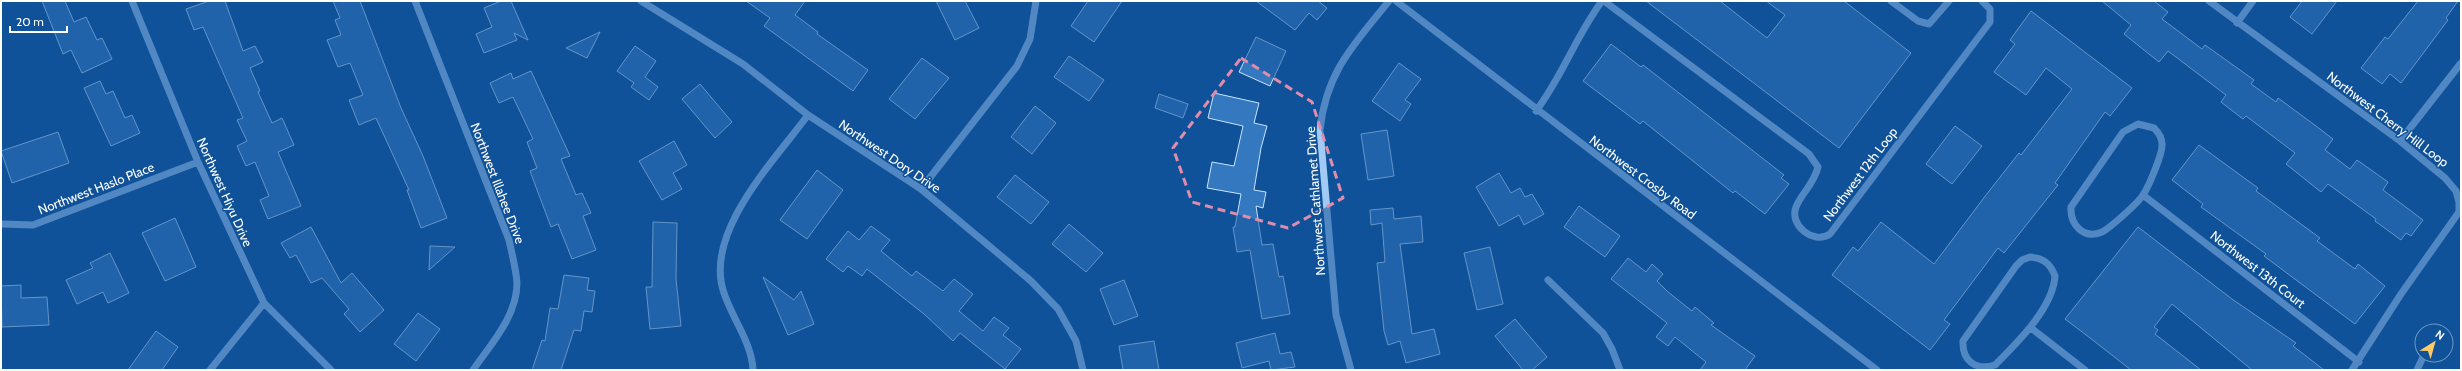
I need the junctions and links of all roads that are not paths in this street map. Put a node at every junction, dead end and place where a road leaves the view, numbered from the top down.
1 (132, 1) edge
2 (415, 1) edge
3 (642, 1) edge
4 (1036, 1) edge
5 (1389, 1) edge
6 (1396, 1) edge
7 (1603, 1) edge
8 (1892, 1) edge
9 (1949, 1) edge
10 (1982, 1) edge
11 (2209, 1) edge
12 (2253, 1) edge
13 (2237, 22) junction
14 (2461, 63) edge
15 (1536, 110) junction
16 (808, 116) junction
17 (2400, 141) junction
18 (198, 162) junction
19 (921, 189) junction
20 (2143, 196) junction
21 (1, 224) edge
22 (1548, 280) dead end
23 (264, 303) junction
24 (2031, 328) junction
25 (2359, 362) junction
26 (210, 370) edge
27 (330, 370) edge
28 (473, 370) edge
29 (753, 370) edge
30 (1083, 370) edge
31 (1351, 370) edge
32 (1620, 370) edge
33 (1876, 370) edge
34 (2085, 370) edge
35 (2352, 370) edge

1 - 18 street, Northwest Hiyu Drive
2 - 28 street, Northwest Illahee Drive
3 - 16 street, Northwest Dory Drive
4 - 19 street
5 - 31 street, Northwest Cathlamet Drive
6 - 15 street, Northwest Crosby Road
7 - 10 street, Northwest 12th Loop
7 - 15 street
8 - 9 street
11 - 13 street, Northwest Cherry Hill Loop
12 - 13 street
13 - 17 street, Northwest Cherry Hill Loop
14 - 17 street
15 - 33 street, Northwest Crosby Road
16 - 19 street, Northwest Dory Drive
16 - 29 street
17 - 25 street, Northwest Cherry Hill Loop
18 - 21 street, Northwest Haslo Place
18 - 23 street, Northwest Hiyu Drive
19 - 30 street, Northwest Dory Drive
20 - 20 street
20 - 25 street, Northwest 13th Court
22 - 32 street
23 - 26 street
23 - 27 street, Northwest Hiyu Drive
24 - 24 street
24 - 34 street
25 - 35 street, Northwest Cherry Hill Loop

